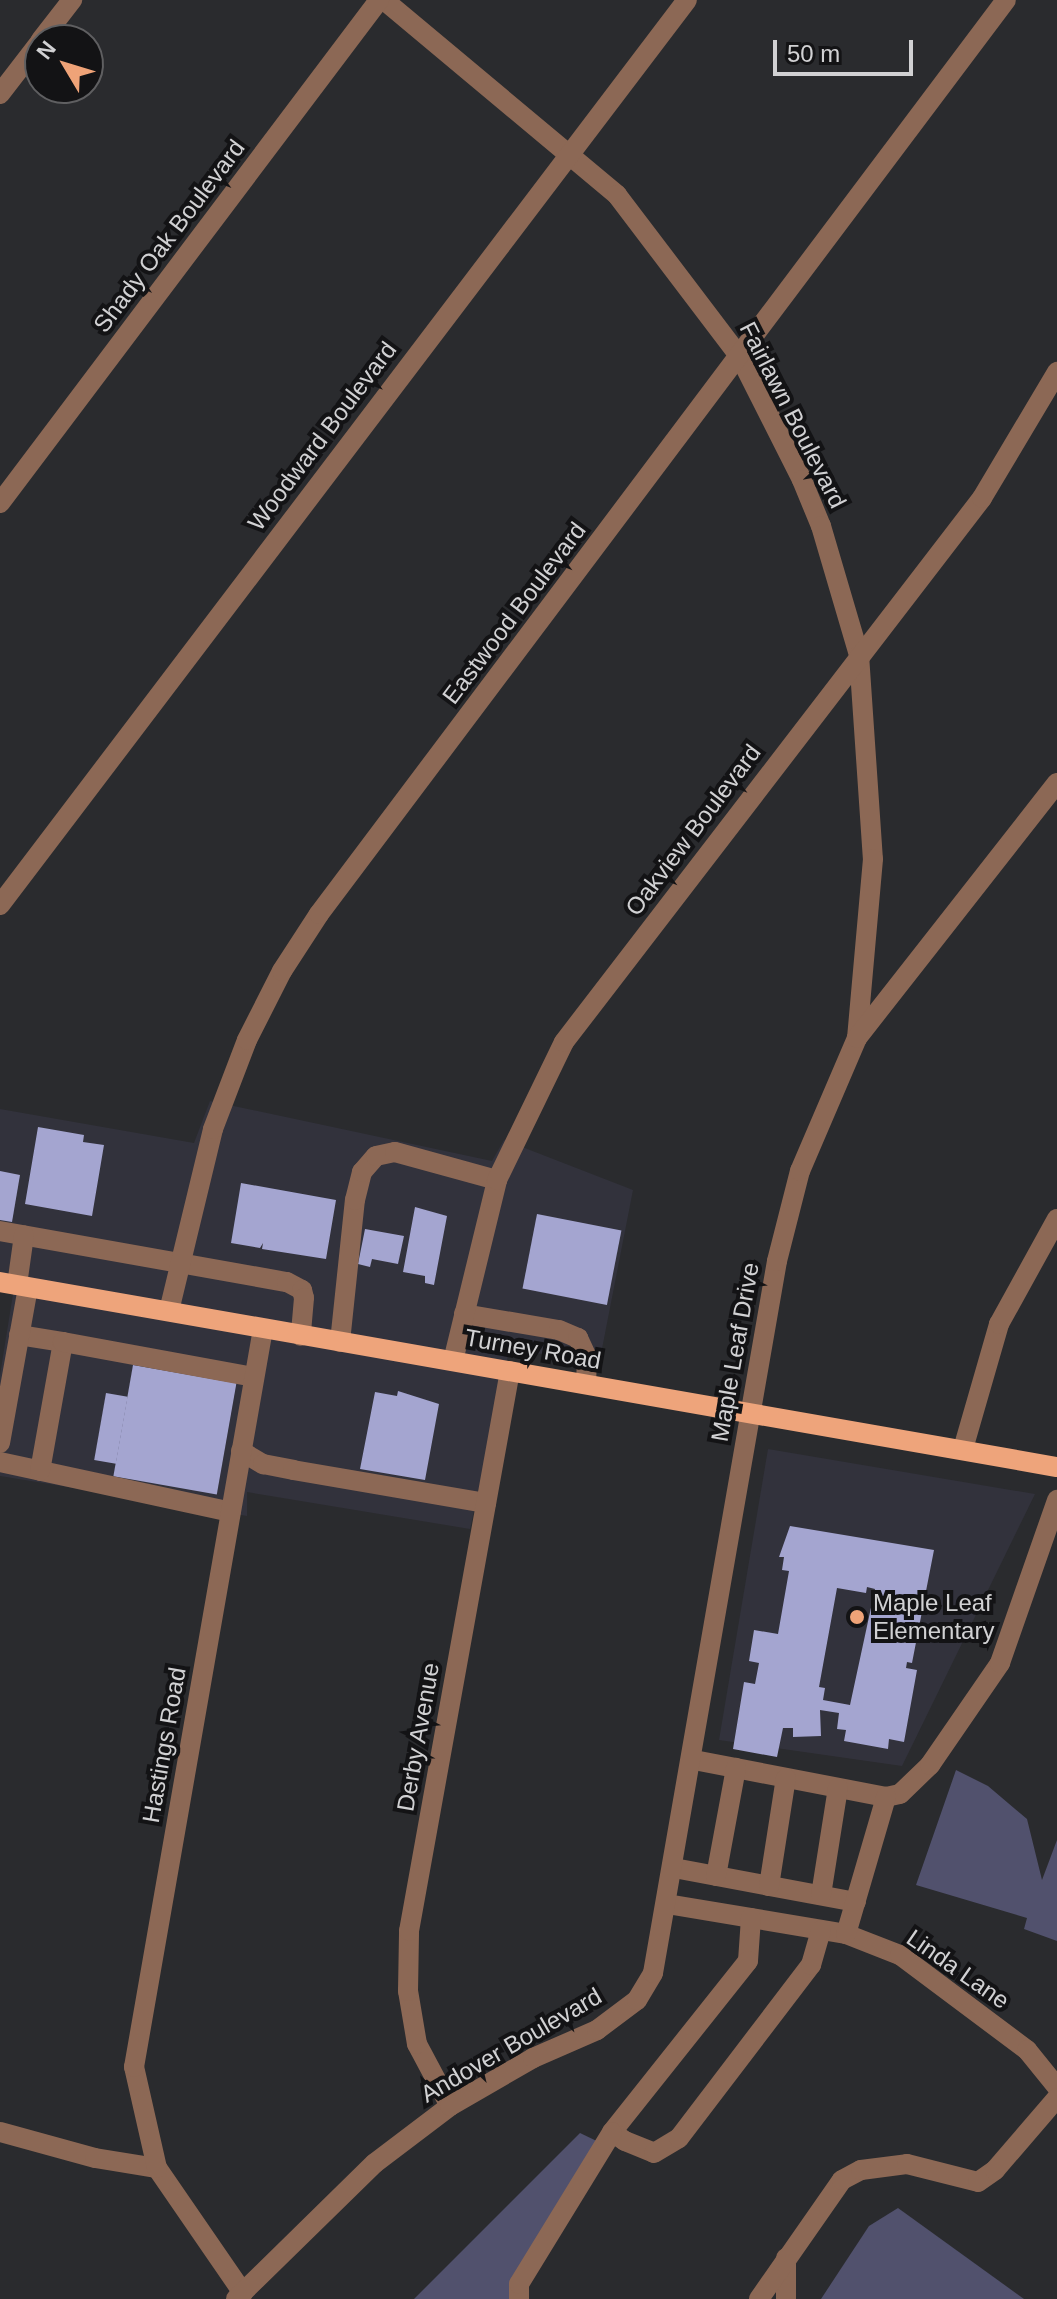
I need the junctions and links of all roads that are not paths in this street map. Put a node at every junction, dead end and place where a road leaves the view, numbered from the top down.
1 (72, 0) edge
2 (381, 0) edge
3 (687, 0) edge
4 (1006, 0) edge
5 (54, 24) edge
6 (24, 63) edge
7 (0, 94) edge
8 (570, 152) junction
9 (740, 357) junction
10 (1057, 372) edge
11 (0, 503) edge
12 (859, 655) junction
13 (1057, 783) edge
14 (0, 905) edge
15 (857, 1038) junction
16 (497, 1180) junction
17 (1057, 1219) edge
18 (0, 1231) edge
19 (24, 1235) junction
20 (180, 1259) junction
21 (15, 1284) edge
22 (169, 1311) junction
23 (464, 1314) junction
24 (263, 1329) junction
25 (19, 1335) junction
26 (301, 1336) junction
27 (63, 1342) junction
28 (340, 1342) junction
29 (453, 1361) junction
30 (510, 1371) junction
31 (254, 1377) junction
32 (586, 1384) junction
33 (751, 1413) junction
34 (0, 1443) edge
35 (963, 1449) junction
36 (241, 1451) junction
37 (0, 1462) edge
38 (1057, 1467) edge
39 (40, 1471) junction
40 (1057, 1500) edge
41 (486, 1503) junction
42 (231, 1512) junction
43 (694, 1760) junction
44 (736, 1768) junction
45 (786, 1778) junction
46 (838, 1788) junction
47 (886, 1797) junction
48 (674, 1868) junction
49 (716, 1876) junction
50 (769, 1886) junction
51 (821, 1895) junction
52 (856, 1902) junction
53 (667, 1904) junction
54 (751, 1918) junction
55 (821, 1930) junction
56 (846, 1934) junction
57 (637, 2000) joint
58 (1057, 2087) edge
59 (1057, 2098) edge
60 (450, 2106) junction
61 (0, 2132) edge
62 (612, 2132) junction
63 (157, 2168) junction
64 (786, 2258) junction
65 (239, 2296) edge
66 (519, 2299) edge
67 (759, 2299) edge
68 (786, 2299) edge

1 - 5 street
2 - 8 street, Fairlawn Boulevard
2 - 11 street, Shady Oak Boulevard
3 - 8 street, Woodward Boulevard
4 - 9 street, Eastwood Boulevard
6 - 7 street
8 - 9 street, Fairlawn Boulevard
8 - 14 street, Woodward Boulevard
9 - 12 street, Fairlawn Boulevard
9 - 20 street, Eastwood Boulevard
10 - 12 street, Oakview Boulevard
12 - 15 street, Fairlawn Boulevard
12 - 16 street, Oakview Boulevard
13 - 15 street, Maple Leaf Drive
15 - 33 street, Maple Leaf Drive
16 - 23 street, Oakview Boulevard
16 - 28 street
17 - 35 street
18 - 19 street
19 - 20 street
19 - 21 street
20 - 22 street, Eastwood Boulevard
20 - 26 street
21 - 22 main road, Turney Road
21 - 25 street
22 - 24 main road, Turney Road
23 - 29 street, Oakview Boulevard
23 - 32 street
24 - 26 main road, Turney Road
24 - 31 street, Hastings Road
25 - 27 street
25 - 34 street
26 - 28 main road, Turney Road
27 - 31 street
27 - 39 street
28 - 29 main road, Turney Road
29 - 30 main road, Turney Road
30 - 32 main road, Turney Road
30 - 41 street, Derby Avenue
31 - 36 street, Hastings Road
32 - 33 main road, Turney Road
33 - 35 main road, Turney Road
33 - 43 street, Maple Leaf Drive
35 - 38 main road, Turney Road
36 - 41 street
36 - 42 street, Hastings Road
37 - 39 street
39 - 42 street
40 - 47 street
41 - 60 street, Derby Avenue
42 - 63 street, Hastings Road
43 - 44 street
43 - 48 street, Maple Leaf Drive
44 - 45 street
44 - 49 street
45 - 46 street
45 - 50 street
46 - 47 street
46 - 51 street
47 - 52 street
48 - 49 street
48 - 53 street, Maple Leaf Drive
49 - 50 street
50 - 51 street
51 - 52 street
52 - 56 street
53 - 54 street, Linda Lane
53 - 57 street, Maple Leaf Drive
54 - 55 street, Linda Lane
54 - 62 street
55 - 56 street, Linda Lane
55 - 62 street
56 - 58 street, Linda Lane
57 - 60 street, Andover Boulevard
59 - 64 street
60 - 65 street, Andover Boulevard
61 - 63 street
62 - 66 street
63 - 65 street
64 - 67 street
64 - 68 street

